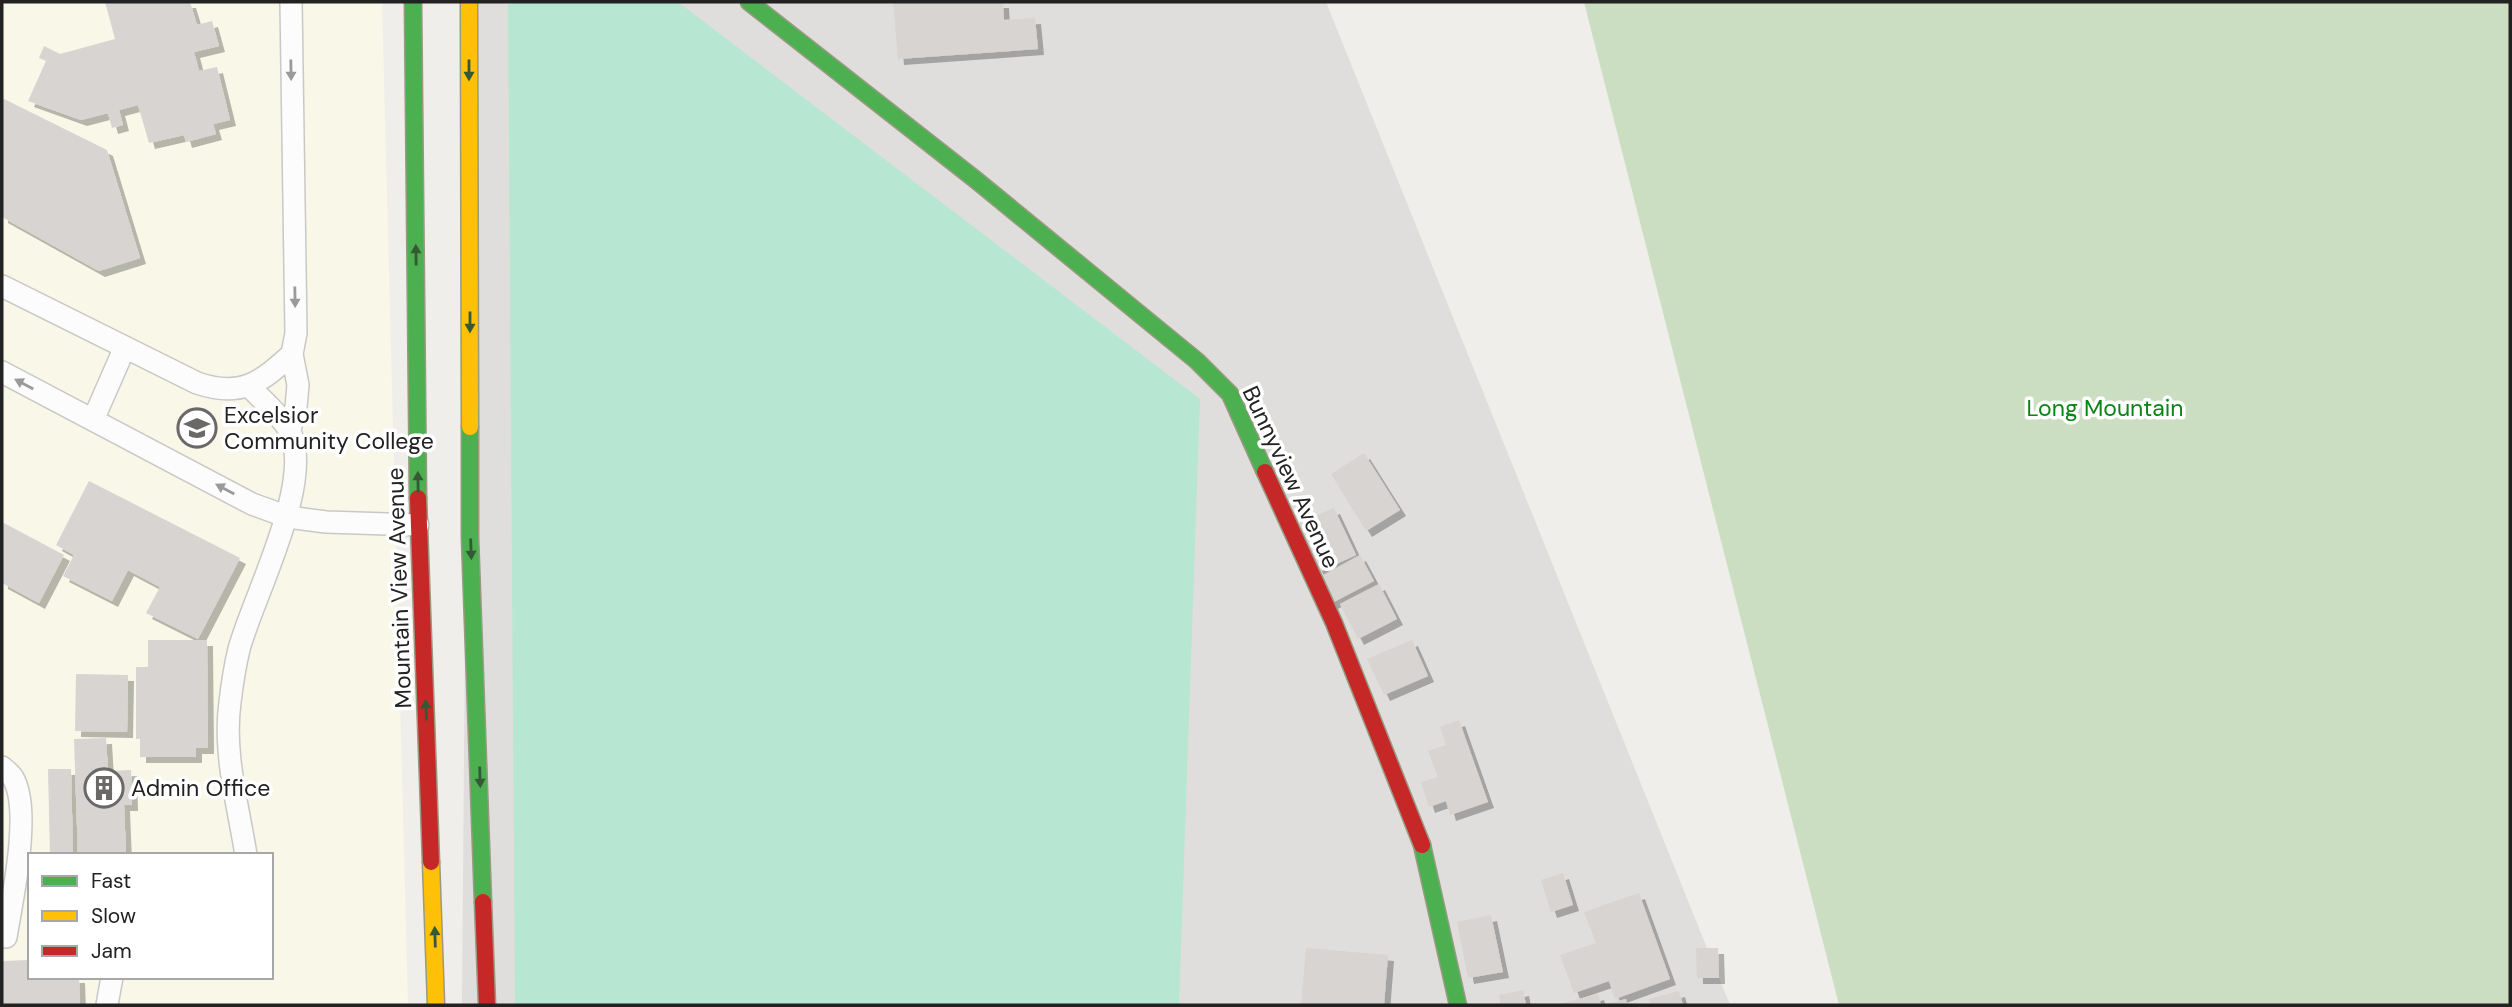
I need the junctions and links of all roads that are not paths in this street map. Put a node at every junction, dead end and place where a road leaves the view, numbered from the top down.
1 (291, 2) edge
2 (413, 2) edge
3 (469, 2) edge
4 (749, 2) edge
5 (2, 286) edge
6 (125, 347) junction
7 (292, 354) junction
8 (2, 372) edge
9 (250, 387) junction
10 (93, 420) junction
11 (290, 430) junction
12 (288, 517) junction
13 (418, 525) junction
14 (2, 766) edge
15 (246, 853) edge
16 (6, 937) dead end
17 (111, 979) edge
18 (107, 1005) edge
19 (436, 1005) edge
20 (486, 1005) edge
21 (1458, 1005) edge

1 -> 7 lane
13 -> 2 main road, Mountain View Avenue
3 -> 20 main road
4 - 21 main road, Bunnyview Avenue
5 - 6 lane
6 - 9 lane
6 - 10 lane
7 - 9 lane
7 - 11 lane
10 -> 8 lane
9 - 11 lane
12 -> 10 lane
11 - 12 lane
12 - 13 lane
12 - 15 lane
19 -> 13 main road, Mountain View Avenue
14 - 16 lane
17 - 18 lane

